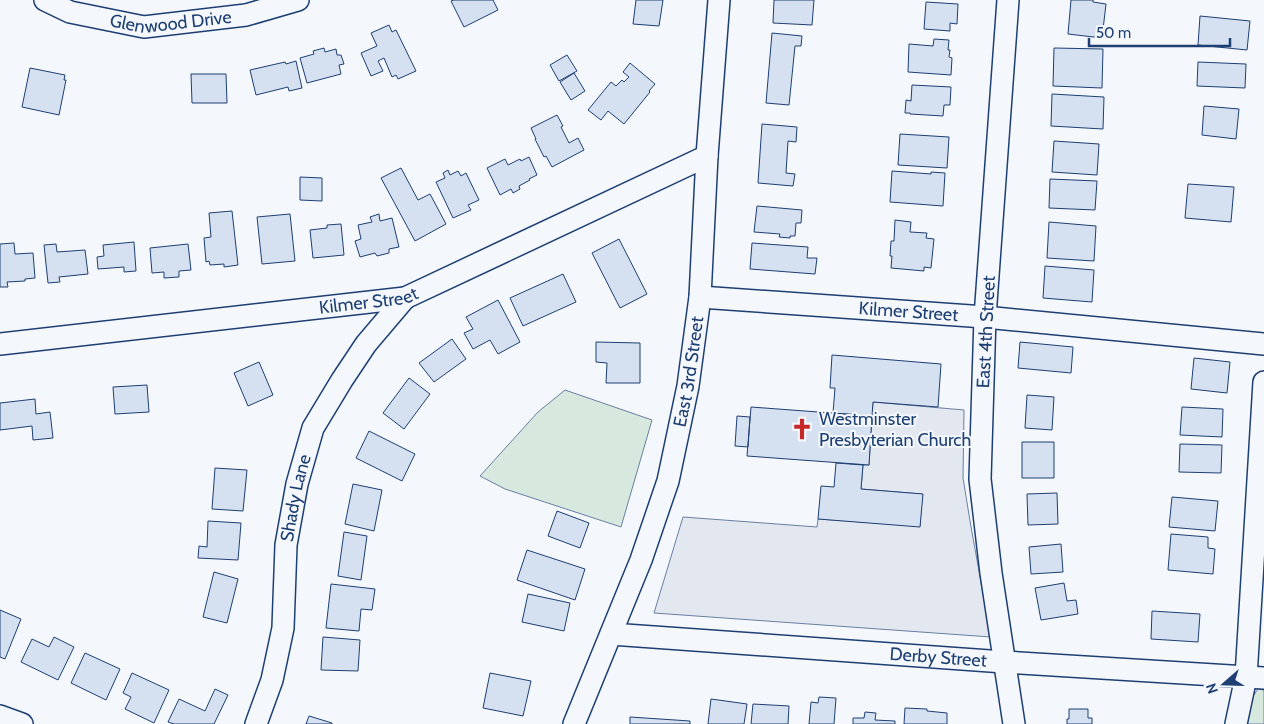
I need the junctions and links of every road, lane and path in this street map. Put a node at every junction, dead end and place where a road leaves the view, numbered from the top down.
1 (45, 0) edge
2 (298, 0) edge
3 (719, 0) edge
4 (1008, 0) edge
5 (707, 156) junction
6 (405, 298) junction
7 (700, 298) junction
8 (985, 317) junction
9 (0, 344) edge
10 (1264, 344) edge
11 (1264, 382) edge
12 (611, 634) junction
13 (1004, 662) junction
14 (1255, 677) edge
15 (0, 716) edge
16 (22, 724) edge
17 (256, 724) edge
18 (574, 724) edge
19 (1014, 724) edge
20 (1236, 724) edge

1 - 2 street, Glenwood Drive
3 - 5 street, East 3rd Street
4 - 8 street, East 4th Street
5 - 6 street, Kilmer Street
5 - 7 street, East 3rd Street
6 - 9 street, Kilmer Street
6 - 17 street, Shady Lane
7 - 8 street, Kilmer Street
7 - 12 street, East 3rd Street
8 - 10 street, Kilmer Street
8 - 13 street, East 4th Street
11 - 14 street
12 - 13 street, Derby Street
12 - 18 street, East 3rd Street
13 - 14 street, Derby Street
13 - 19 street, East 4th Street
14 - 20 street
15 - 16 street

